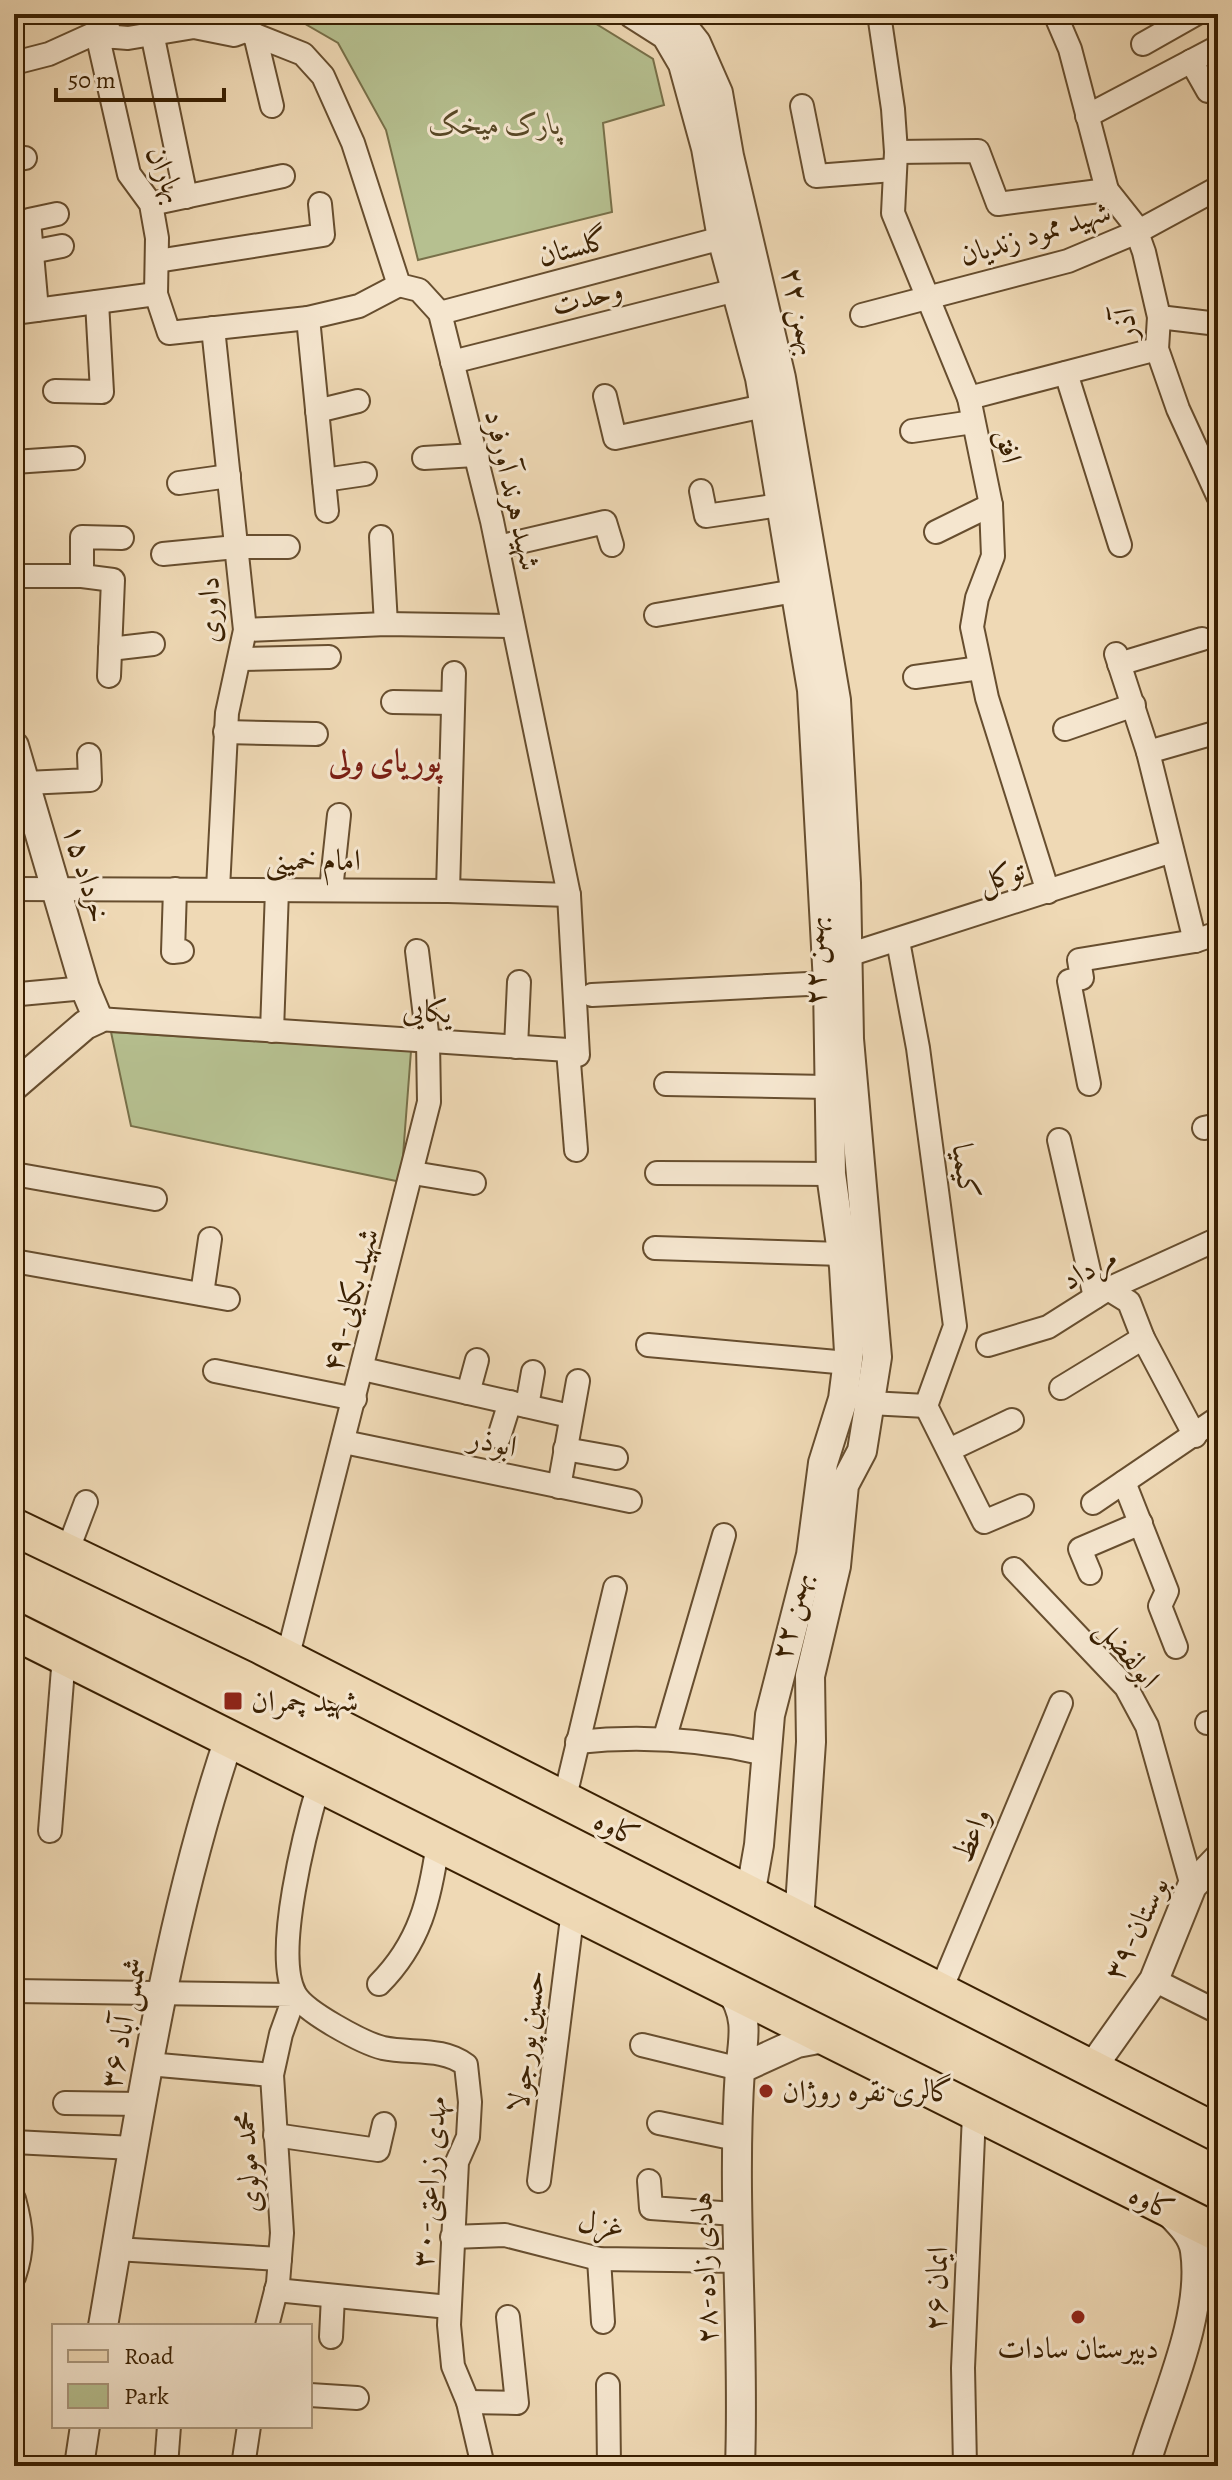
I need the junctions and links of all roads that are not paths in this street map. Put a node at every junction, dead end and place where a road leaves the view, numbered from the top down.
1 (105, 14) edge
2 (633, 14) edge
3 (673, 14) edge
4 (879, 14) edge
5 (1055, 14) edge
6 (1196, 14) edge
7 (240, 28) edge
8 (152, 33) junction
9 (104, 37) junction
10 (1143, 44) dead end
11 (1218, 47) edge
12 (1191, 61) junction
13 (14, 63) edge
14 (1208, 91) dead end
15 (272, 106) dead end
16 (802, 106) dead end
17 (1087, 116) junction
18 (894, 161) junction
19 (283, 176) dead end
20 (1218, 188) edge
21 (1107, 190) junction
22 (186, 197) junction
23 (151, 204) junction
24 (320, 204) dead end
25 (57, 214) dead end
26 (1137, 232) junction
27 (722, 238) junction
28 (62, 246) dead end
29 (31, 252) junction
30 (157, 261) junction
31 (399, 285) junction
32 (736, 290) junction
33 (156, 294) junction
34 (926, 297) junction
35 (97, 302) junction
36 (37, 310) junction
37 (14, 313) edge
38 (440, 313) junction
39 (862, 315) dead end
40 (1159, 317) junction
41 (308, 318) junction
42 (1218, 324) edge
43 (213, 328) junction
44 (1157, 349) junction
45 (452, 362) junction
46 (1066, 373) junction
47 (55, 391) dead end
48 (605, 396) dead end
49 (969, 398) junction
50 (358, 401) dead end
51 (764, 406) junction
52 (317, 411) junction
53 (973, 422) junction
54 (912, 431) dead end
55 (475, 455) junction
56 (73, 458) dead end
57 (424, 458) dead end
58 (14, 462) edge
59 (365, 474) dead end
60 (229, 476) junction
61 (324, 480) junction
62 (179, 483) dead end
63 (701, 491) dead end
64 (1218, 496) edge
65 (780, 505) junction
66 (991, 505) junction
67 (327, 511) dead end
68 (936, 532) dead end
69 (381, 537) dead end
70 (122, 538) dead end
71 (612, 545) dead end
72 (1120, 545) dead end
73 (236, 547) junction
74 (288, 547) dead end
75 (498, 547) junction
76 (163, 554) dead end
77 (14, 576) edge
78 (82, 576) junction
79 (795, 591) junction
80 (656, 615) dead end
81 (386, 624) junction
82 (513, 626) junction
83 (245, 630) junction
84 (1202, 639) dead end
85 (153, 644) dead end
86 (110, 649) junction
87 (329, 657) dead end
88 (240, 659) junction
89 (980, 668) junction
90 (454, 673) dead end
91 (109, 676) dead end
92 (915, 677) dead end
93 (393, 702) dead end
94 (453, 703) junction
95 (1134, 705) junction
96 (1065, 729) dead end
97 (225, 732) junction
98 (1218, 732) edge
99 (316, 734) dead end
100 (14, 746) edge
101 (1148, 752) junction
102 (89, 755) dead end
103 (26, 783) junction
104 (339, 815) dead end
105 (1172, 851) junction
106 (14, 889) edge
107 (57, 889) junction
108 (175, 889) junction
109 (218, 889) junction
110 (277, 890) junction
111 (331, 890) junction
112 (448, 891) junction
113 (1048, 892) junction
114 (569, 895) junction
115 (1212, 936) edge
116 (898, 941) junction
117 (182, 951) dead end
118 (417, 951) dead end
119 (848, 955) junction
120 (519, 982) dead end
121 (828, 983) junction
122 (85, 988) junction
123 (20, 994) dead end
124 (592, 995) dead end
125 (98, 1019) junction
126 (272, 1031) junction
127 (428, 1041) junction
128 (516, 1047) junction
129 (573, 1052) junction
130 (666, 1084) dead end
131 (1089, 1084) dead end
132 (14, 1086) edge
133 (827, 1087) junction
134 (1059, 1140) dead end
135 (576, 1150) dead end
136 (413, 1173) junction
137 (657, 1173) dead end
138 (14, 1174) edge
139 (831, 1174) junction
140 (474, 1183) dead end
141 (155, 1199) dead end
142 (210, 1239) dead end
143 (1218, 1239) edge
144 (655, 1248) dead end
145 (842, 1254) junction
146 (14, 1261) edge
147 (1102, 1293) junction
148 (202, 1294) junction
149 (228, 1299) dead end
150 (1143, 1338) junction
151 (648, 1345) dead end
152 (988, 1345) dead end
153 (477, 1360) dead end
154 (848, 1363) junction
155 (363, 1369) junction
156 (215, 1371) dead end
157 (533, 1372) dead end
158 (578, 1381) dead end
159 (1061, 1388) dead end
160 (468, 1393) junction
161 (355, 1399) junction
162 (870, 1403) junction
163 (518, 1404) junction
164 (926, 1406) junction
165 (570, 1416) junction
166 (1218, 1418) edge
167 (1012, 1420) dead end
168 (1195, 1436) junction
169 (499, 1437) dead end
170 (344, 1442) junction
171 (565, 1449) junction
172 (949, 1450) junction
173 (616, 1458) dead end
174 (1124, 1482) junction
175 (559, 1487) junction
176 (630, 1501) dead end
177 (86, 1502) dead end
178 (1093, 1503) dead end
179 (1022, 1506) dead end
180 (1141, 1523) junction
181 (14, 1527) edge
182 (724, 1535) dead end
183 (67, 1552) junction
184 (1014, 1569) dead end
185 (1090, 1573) dead end
186 (615, 1588) dead end
187 (14, 1631) edge
188 (1176, 1647) dead end
189 (64, 1656) junction
190 (287, 1659) junction
191 (1061, 1703) dead end
192 (665, 1737) junction
193 (229, 1739) junction
194 (577, 1742) junction
195 (766, 1754) junction
196 (319, 1784) junction
197 (564, 1801) junction
198 (760, 1824) junction
199 (50, 1831) dead end
200 (806, 1832) junction
201 (438, 1843) junction
202 (1218, 1859) edge
203 (1192, 1886) junction
204 (750, 1896) junction
205 (573, 1910) junction
206 (799, 1921) junction
207 (1154, 1980) junction
208 (379, 1984) dead end
209 (729, 1988) junction
210 (14, 1991) edge
211 (940, 1992) junction
212 (162, 1995) junction
213 (295, 1995) junction
214 (1218, 2012) edge
215 (829, 2037) junction
216 (642, 2045) dead end
217 (148, 2064) junction
218 (740, 2069) junction
219 (1091, 2069) junction
220 (272, 2075) junction
221 (65, 2103) dead end
222 (141, 2104) junction
223 (974, 2114) junction
224 (659, 2123) dead end
225 (384, 2124) dead end
226 (1218, 2133) edge
227 (275, 2135) junction
228 (736, 2139) junction
229 (14, 2142) edge
230 (133, 2148) junction
231 (539, 2181) dead end
232 (649, 2181) dead end
233 (14, 2199) edge
234 (1168, 2210) junction
235 (735, 2214) junction
236 (1218, 2233) edge
237 (452, 2237) junction
238 (116, 2249) junction
239 (280, 2259) junction
240 (599, 2259) junction
241 (741, 2261) junction
242 (14, 2277) edge
243 (276, 2290) junction
244 (333, 2296) junction
245 (1205, 2300) edge
246 (449, 2307) junction
247 (508, 2317) dead end
248 (603, 2322) dead end
249 (103, 2324) edge
250 (268, 2324) edge
251 (331, 2337) dead end
252 (608, 2385) dead end
253 (312, 2395) edge
254 (357, 2398) dead end
255 (468, 2402) junction
256 (85, 2428) edge
257 (169, 2428) edge
258 (249, 2428) edge
259 (79, 2466) edge
260 (166, 2466) edge
261 (243, 2466) edge
262 (483, 2466) edge
263 (609, 2466) edge
264 (740, 2466) edge
265 (965, 2466) edge
266 (1145, 2466) edge

1 - 9 street, بهاران
2 - 27 street, ۲۲ بهمن
3 - 119 street, ۲۲ بهمن
4 - 18 street, افق
5 - 17 street
6 - 10 street
7 - 8 street
7 - 15 street
7 - 31 street
8 - 9 street
8 - 22 street
9 - 13 street
9 - 23 street, بهاران
11 - 12 street
12 - 14 street
12 - 17 street
16 - 18 street
17 - 21 street
18 - 21 street
18 - 34 street, افق
19 - 22 street
20 - 26 street, شهید ممود زندیان
21 - 26 street
22 - 23 street
23 - 30 street, بهاران
24 - 30 street
25 - 29 street
26 - 34 street, شهید ممود زندیان
26 - 40 street, آذر
27 - 32 street, ۲۲ بهمن
27 - 38 street, گلستان
28 - 29 street
29 - 36 street
30 - 33 street, بهاران
31 - 38 street
31 - 41 street
32 - 45 street, وحدت
32 - 51 street, ۲۲ بهمن
33 - 35 street
33 - 43 street, بهاران
34 - 39 street, شهید ممود زندیان
34 - 49 street, افق
35 - 36 street
35 - 47 street
36 - 37 street
38 - 45 street, شهید هرند آورفرد
40 - 42 street
40 - 44 street, آذر
41 - 43 street
41 - 52 street
43 - 60 street, داوری
44 - 46 street
44 - 64 street, آذر
45 - 55 street, شهید هرند آورفرد
46 - 49 street
46 - 72 street
48 - 51 street
49 - 53 street, افق
50 - 52 street
51 - 65 street, ۲۲ بهمن
52 - 61 street
53 - 54 street
53 - 66 street, افق
55 - 57 street
55 - 75 street, شهید هرند آورفرد
56 - 58 street
59 - 61 street
60 - 62 street
60 - 73 street, داوری
61 - 67 street
63 - 65 street
65 - 79 street, ۲۲ بهمن
66 - 68 street
66 - 89 street, افق
69 - 81 street
70 - 78 street
71 - 75 street
73 - 74 street
73 - 76 street
73 - 83 street, داوری
75 - 82 street, شهید هرند آورفرد
77 - 78 street
78 - 86 street
79 - 80 street
79 - 121 street, ۲۲ بهمن
81 - 82 street
81 - 83 street
82 - 114 street, شهید هرند آورفرد
83 - 88 street, داوری
84 - 95 street
85 - 86 street
86 - 91 street
87 - 88 street
88 - 97 street, داوری
89 - 92 street
89 - 113 street, افق
90 - 94 street
93 - 94 street
94 - 112 street
95 - 96 street
95 - 101 street
97 - 99 street
97 - 109 street, داوری
98 - 101 street
100 - 103 street, ۱۵ خرداد
101 - 105 street
102 - 103 street
103 - 107 street, ۱۵ خرداد
104 - 111 street
105 - 113 street, توکل
105 - 115 street
106 - 107 street, امام خمینی
107 - 108 street, امام خمینی
107 - 122 street, ۱۵ خرداد
108 - 109 street, امام خمینی
108 - 117 street
109 - 110 street, امام خمینی
110 - 111 street, امام خمینی
110 - 126 street
111 - 112 street, امام خمینی
112 - 114 street, امام خمینی
113 - 116 street, توکل
114 - 129 street, شهید هرند آورفرد
115 - 131 street
116 - 119 street, توکل
116 - 164 street, کیمیا
118 - 127 street, ۴۹-شهید بکایی
119 - 162 street, ۲۲ بهمن
120 - 128 street
121 - 124 street
121 - 133 street, ۲۲ بهمن
122 - 123 street
122 - 125 street, ۱۵ خرداد
125 - 126 street, یکایی
125 - 132 street
126 - 127 street, یکایی
127 - 128 street, یکایی
127 - 136 street, ۴۹-شهید بکایی
128 - 129 street, یکایی
129 - 135 street, شهید هرند آورفرد
130 - 133 street
133 - 139 street, ۲۲ بهمن
134 - 147 street
136 - 140 street
136 - 155 street, ۴۹-شهید بکایی
137 - 139 street
138 - 141 street
139 - 145 street, ۲۲ بهمن
142 - 148 street
143 - 147 street, مرداد
144 - 145 street
145 - 154 street, ۲۲ بهمن
146 - 148 street
147 - 150 street
147 - 152 street, مرداد
148 - 149 street
150 - 159 street
150 - 168 street
151 - 154 street
153 - 160 street
154 - 195 street, ۲۲ بهمن
155 - 160 street
155 - 161 street, ۴۹-شهید بکایی
156 - 161 street
157 - 163 street
158 - 165 street
160 - 163 street
161 - 170 street, ۴۹-شهید بکایی
162 - 164 street
162 - 200 street, ۲۲ بهمن
163 - 165 street
163 - 169 street
164 - 172 street
165 - 171 street
166 - 168 street
167 - 172 street
168 - 174 street
170 - 175 street, ابوذر
170 - 190 street, ۴۹-شهید بکایی
171 - 173 street
171 - 175 street
172 - 179 street
174 - 178 street
174 - 180 street
175 - 176 street, ابوذر
177 - 183 street
180 - 185 street
180 - 188 street
181 - 183 main road, کاوه
182 - 192 street
183 - 190 main road, کاوه
184 - 203 street, ابولفضل
186 - 194 street
187 - 189 main road, کاوه
189 - 193 main road, کاوه
189 - 199 street
190 - 197 main road, کاوه
191 - 211 street, واعظ
192 - 194 street
192 - 195 street
193 - 196 main road, کاوه
193 - 212 street, شمس آباد ۳۶
194 - 197 street
195 - 198 street, ۲۲ بهمن
196 - 201 main road, کاوه
196 - 213 street
197 - 204 main road, کاوه
198 - 200 street
198 - 204 street, ۲۲ بهمن
200 - 206 street, ۲۲ بهمن
201 - 205 main road, کاوه
201 - 208 street
202 - 203 street, ۳۹-بوستان
203 - 207 street, ۳۹-بوستان
204 - 206 main road, کاوه
205 - 209 main road, کاوه
205 - 231 street, حسین پورجولا
206 - 211 main road, کاوه
207 - 214 street
207 - 219 street, ۳۹-بوستان
209 - 215 main road, کاوه
209 - 218 street, ۲۸-هادی زاده
210 - 212 street
211 - 219 main road, کاوه
212 - 213 street
212 - 217 street, شمس آباد ۳۶
213 - 220 street, محمد مولوی
213 - 237 street, ۳۰-مهدی زراعتی
215 - 218 street
215 - 223 main road, کاوه
216 - 218 street
217 - 220 street
217 - 222 street, شمس آباد ۳۶
218 - 228 street, ۲۸-هادی زاده
219 - 226 main road, کاوه
220 - 227 street, محمد مولوی
221 - 222 street
222 - 230 street, شمس آباد ۳۶
223 - 234 main road, کاوه
223 - 265 street, ۲۶ ایمان
224 - 228 street
225 - 227 street
227 - 239 street, محمد مولوی
228 - 235 street, ۲۸-هادی زاده
229 - 230 street
230 - 238 street, شمس آباد ۳۶
232 - 235 street
233 - 242 street
234 - 236 main road, کاوه
234 - 245 street
235 - 241 street, ۲۸-هادی زاده
237 - 240 street, غزل
237 - 246 street, ۳۰-مهدی زراعتی
238 - 239 street
238 - 249 street, شمس آباد ۳۶
239 - 243 street, محمد مولوی
240 - 241 street, غزل
240 - 248 street
241 - 264 street, ۲۸-هادی زاده
243 - 244 street
243 - 250 street, محمد مولوی
244 - 246 street
244 - 251 street
245 - 266 street
246 - 255 street, ۳۰-مهدی زراعتی
247 - 255 street
252 - 263 street
253 - 254 street
255 - 262 street, ۳۰-مهدی زراعتی
256 - 259 street
257 - 260 street
258 - 261 street

